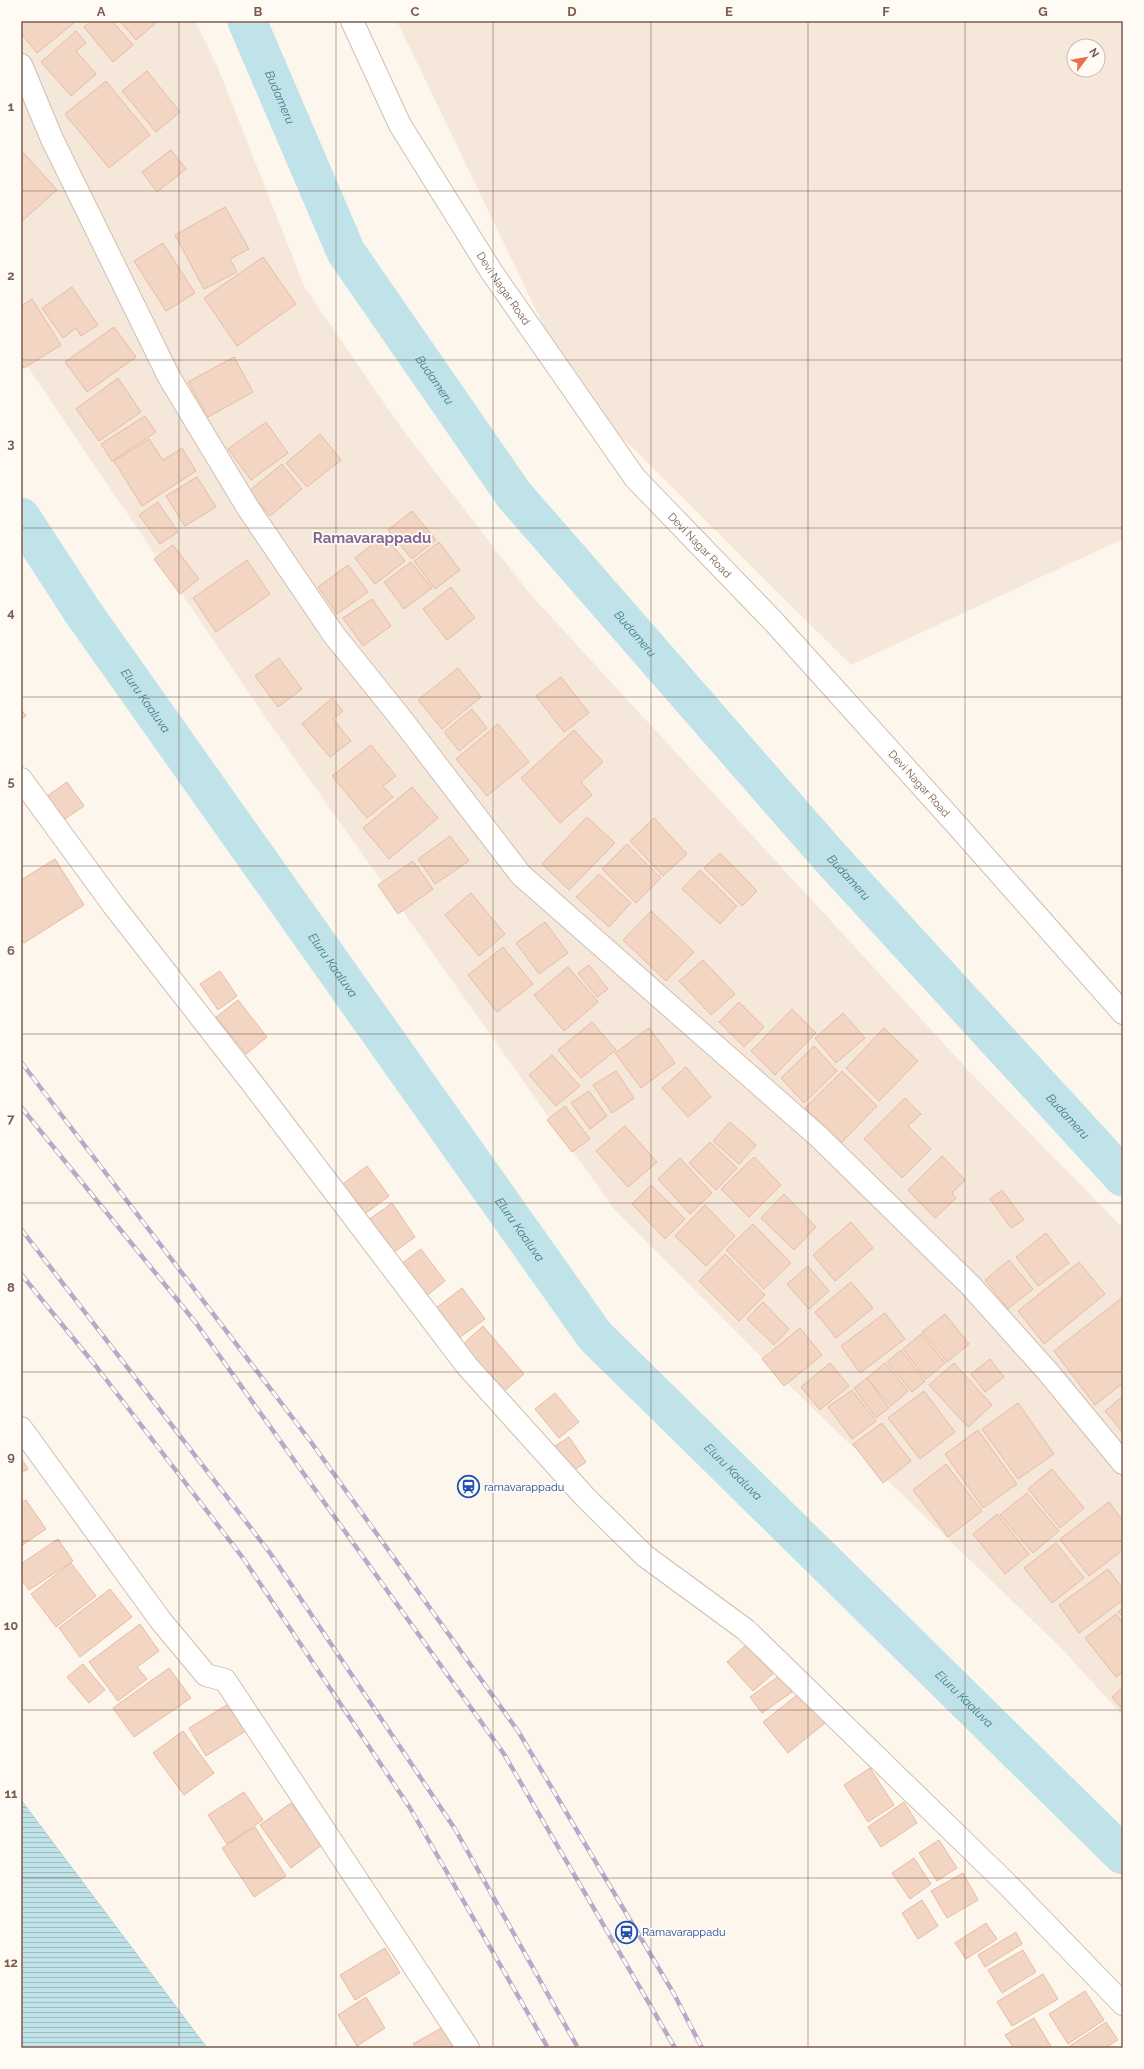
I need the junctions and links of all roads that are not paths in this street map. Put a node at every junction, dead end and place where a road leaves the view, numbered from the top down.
1 (352, 21) edge
2 (21, 65) edge
3 (21, 779) edge
4 (1123, 1014) edge
5 (21, 1428) edge
6 (1123, 1463) edge
7 (1123, 2004) edge
8 (468, 2048) edge

1 - 4 street, Devi Nagar Road
2 - 6 street
3 - 7 street
5 - 8 street

